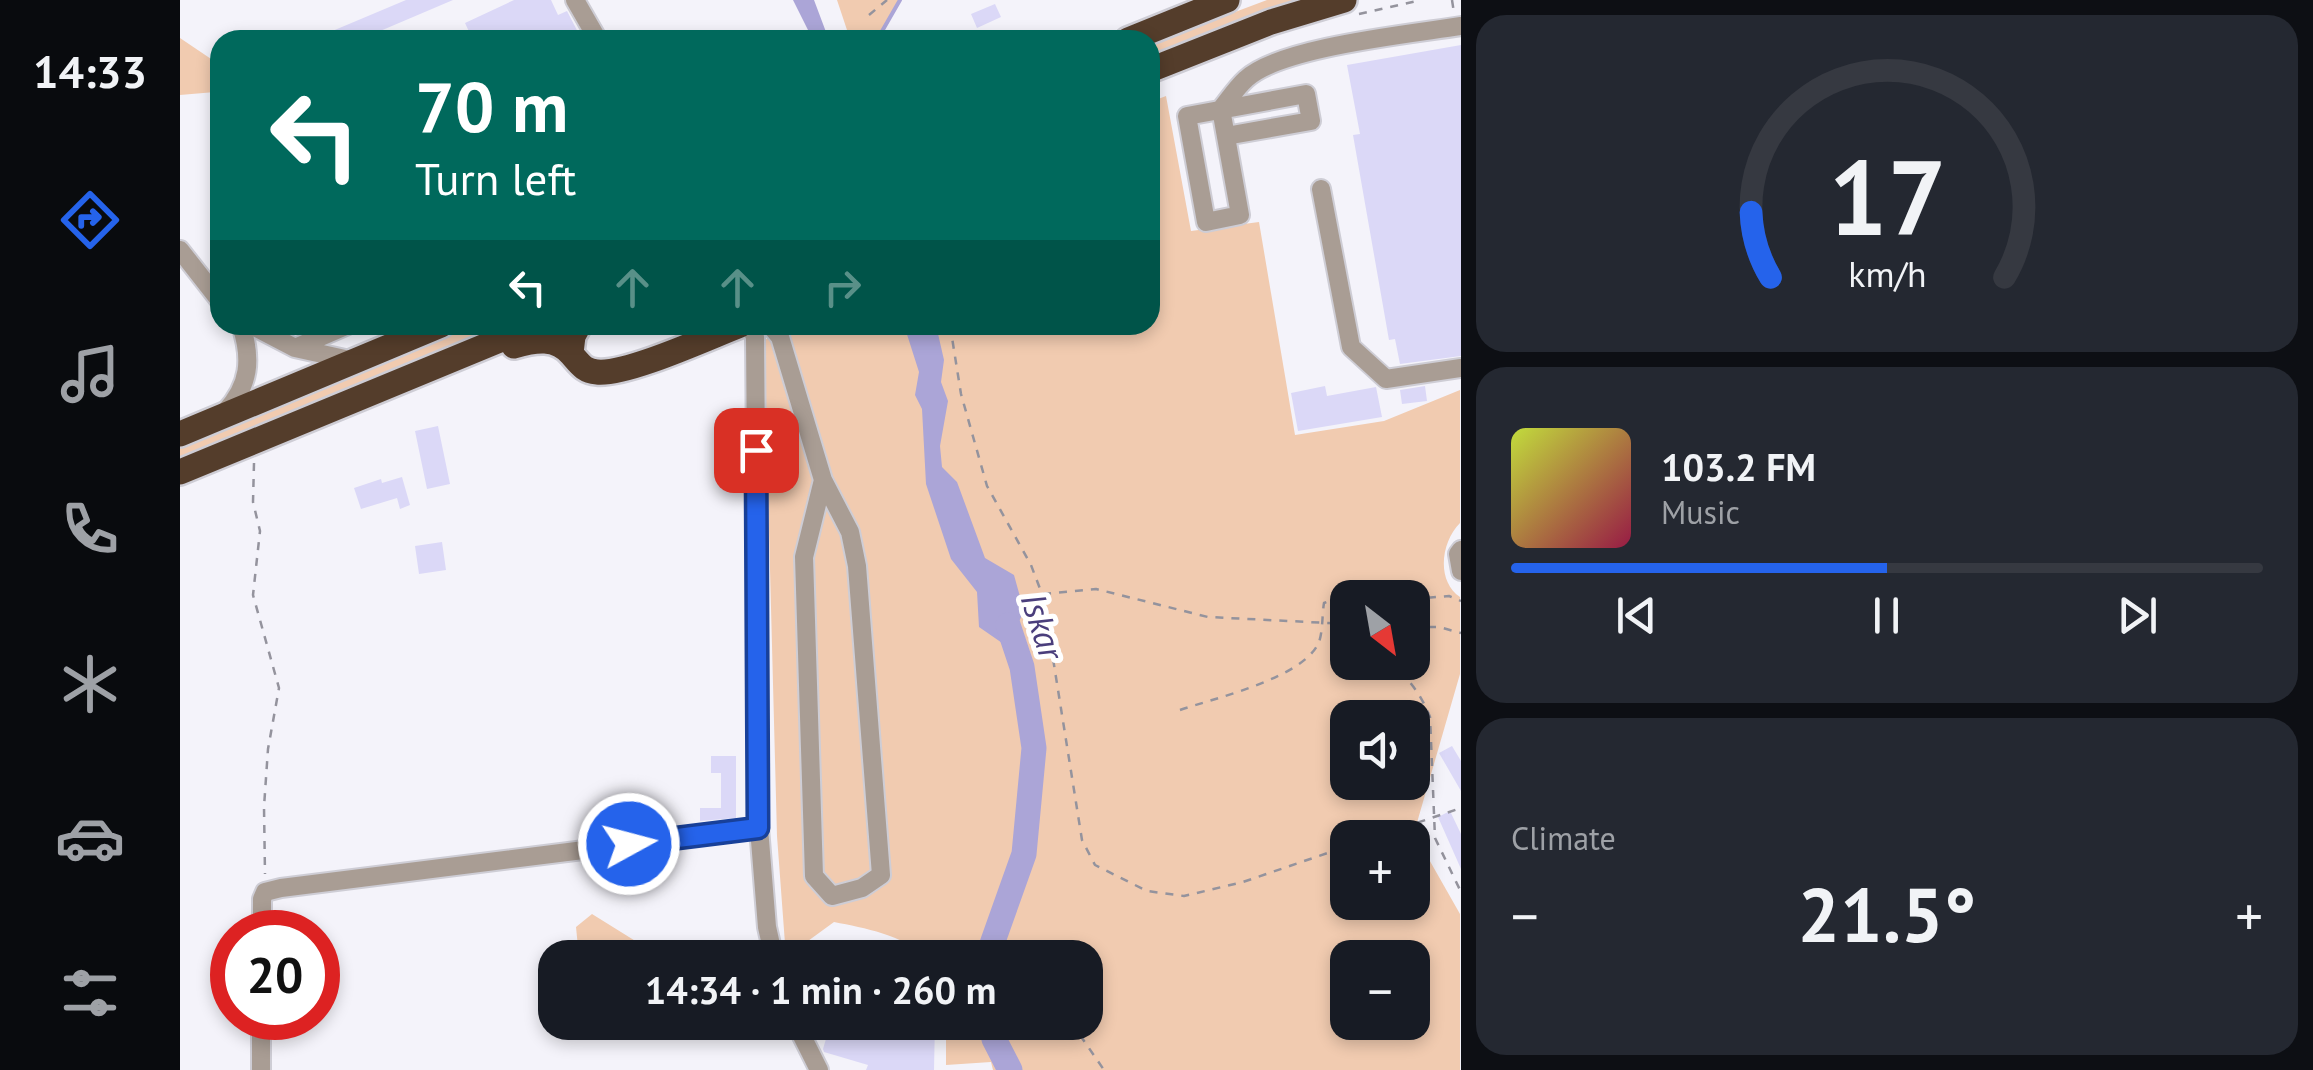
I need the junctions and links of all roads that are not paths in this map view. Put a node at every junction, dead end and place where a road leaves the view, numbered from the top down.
1 (575, 0) edge
2 (1226, 0) edge
3 (1344, 0) edge
4 (1460, 26) edge
5 (592, 30) edge
6 (1152, 30) edge
7 (1160, 66) edge
8 (1221, 109) junction
9 (1226, 136) junction
10 (1321, 188) dead end
11 (180, 250) edge
12 (210, 288) edge
13 (244, 335) edge
14 (325, 335) edge
15 (417, 335) edge
16 (512, 335) edge
17 (574, 335) edge
18 (714, 335) edge
19 (754, 335) edge
20 (778, 335) edge
21 (271, 336) joint
22 (295, 348) junction
23 (572, 354) junction
24 (246, 356) junction
25 (354, 361) junction
26 (441, 364) junction
27 (1460, 368) edge
28 (221, 417) junction
29 (180, 434) edge
30 (180, 472) edge
31 (823, 480) junction
32 (1460, 550) edge
33 (1460, 571) edge
34 (758, 828) junction
35 (262, 910) edge
36 (770, 940) edge
37 (262, 1040) edge
38 (804, 1040) edge
39 (261, 1070) edge
40 (818, 1070) edge

1 - 5 street
2 - 6 highway
3 - 7 highway
4 - 8 street
8 - 9 street
8 - 9 street
8 - 9 street
10 - 27 street
11 - 12 street
13 - 24 street
14 - 22 street
15 - 25 highway
16 - 26 highway
17 - 23 highway
18 - 23 highway
19 - 34 street
20 - 31 street
21 - 22 street
21 - 24 street
22 - 25 street
23 - 26 highway
24 - 28 street
25 - 28 highway
26 - 30 highway
28 - 29 highway
31 - 31 street
32 - 33 street
34 - 35 street
34 - 36 street
37 - 39 street
38 - 40 street

